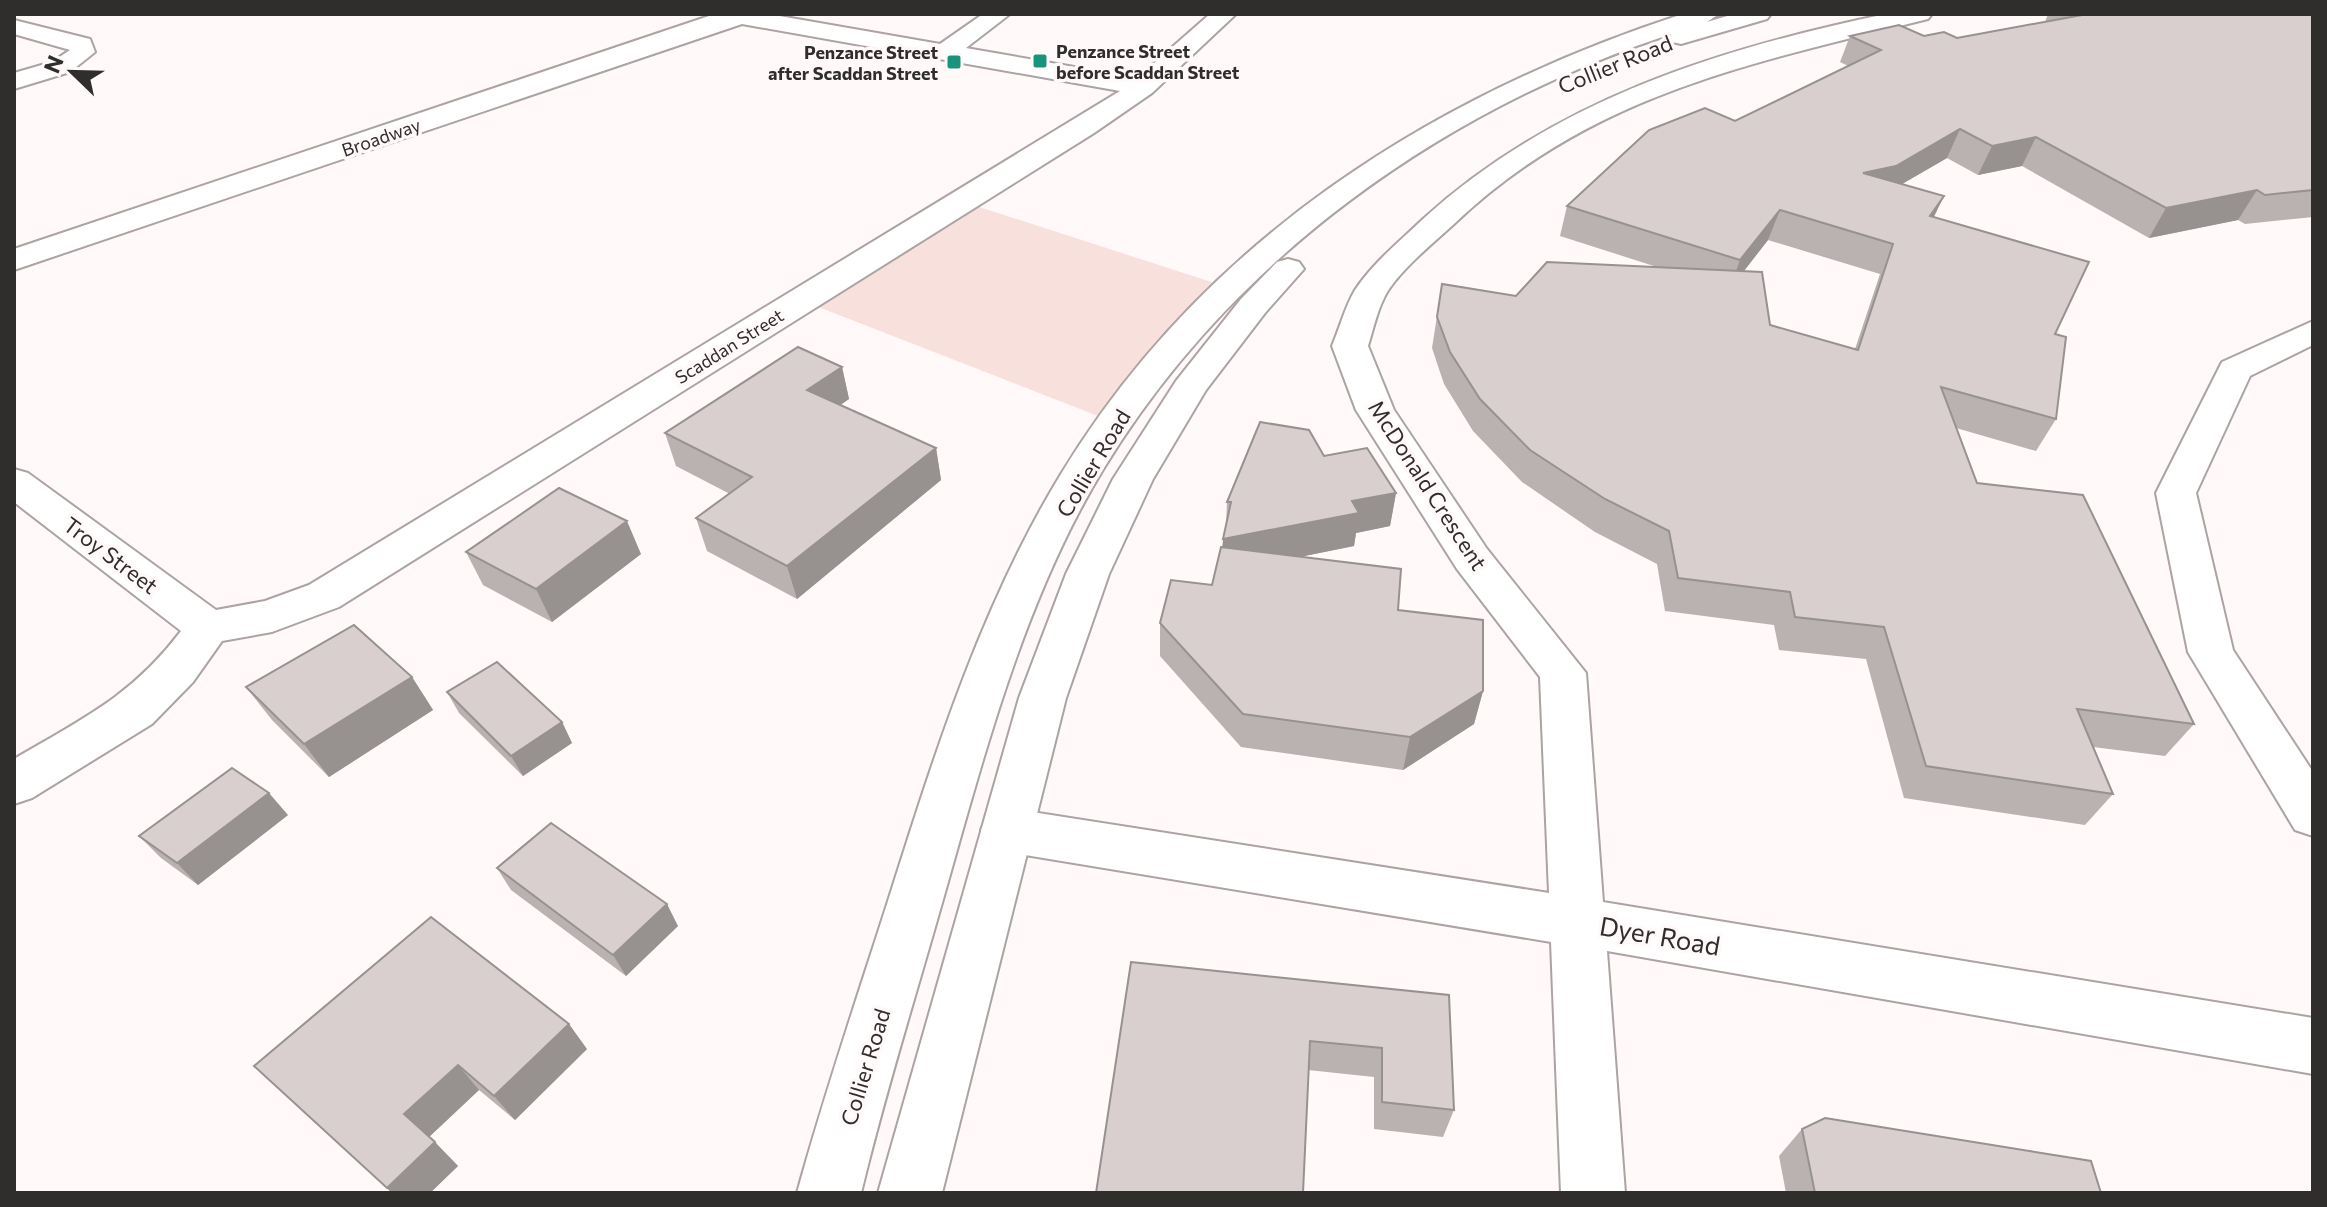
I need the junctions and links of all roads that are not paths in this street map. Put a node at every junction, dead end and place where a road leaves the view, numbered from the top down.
1 (998, 14) edge
2 (1224, 14) edge
3 (1707, 14) edge
4 (1759, 14) edge
5 (1920, 14) edge
6 (739, 15) edge
7 (14, 27) edge
8 (946, 51) junction
9 (102, 57) dead end
10 (76, 58) junction
11 (14, 81) edge
12 (1143, 87) junction
13 (14, 260) edge
14 (2313, 331) edge
15 (14, 482) edge
16 (208, 628) junction
17 (14, 784) edge
18 (2313, 815) edge
19 (1007, 830) junction
20 (1579, 922) junction
21 (2313, 1046) edge
22 (829, 1193) edge
23 (910, 1193) edge
24 (1593, 1193) edge

1 - 8 street
2 - 12 street, Scaddan Street
3 - 22 street, Collier Road
4 - 19 street, Collier Road
5 - 20 street, McDonald Crescent
6 - 8 street
6 - 13 street, Broadway
7 - 10 street
8 - 12 street
9 - 10 street
10 - 11 street
12 - 16 street, Scaddan Street
14 - 18 street
15 - 16 street, Troy Street
16 - 17 street
19 - 20 street, Dyer Road
19 - 23 street, Collier Road
20 - 21 street, Dyer Road
20 - 24 street, McDonald Crescent

